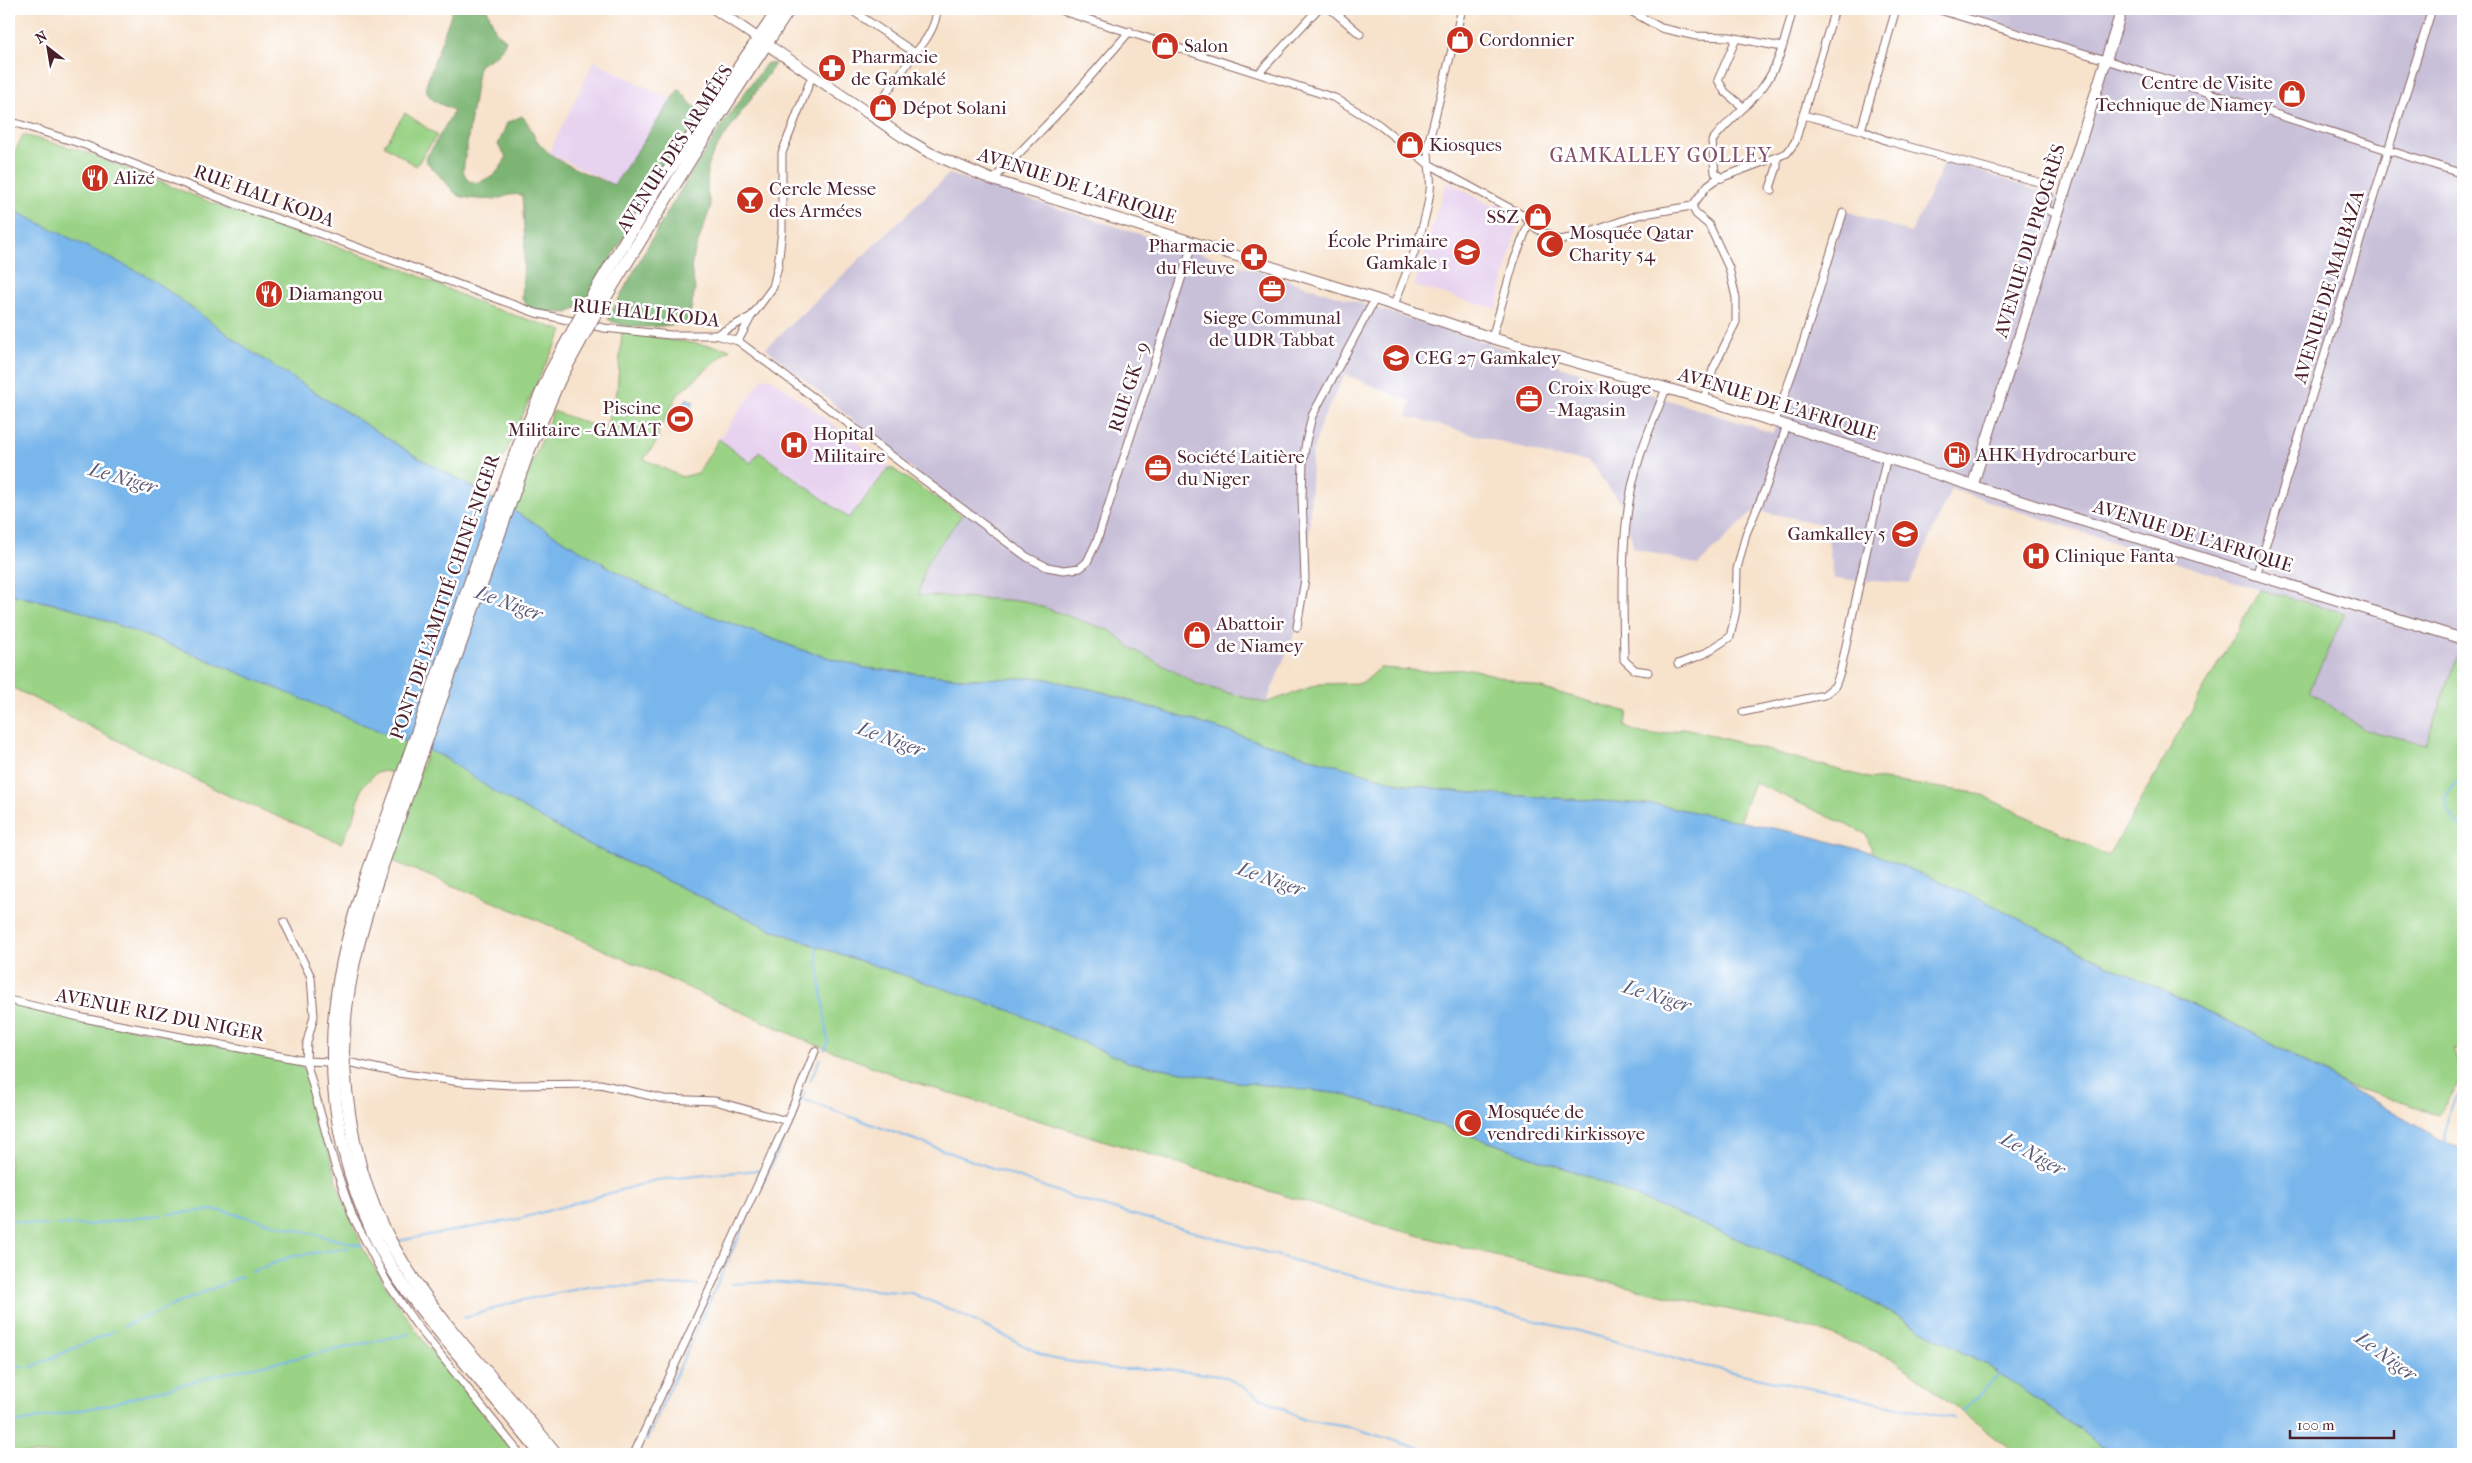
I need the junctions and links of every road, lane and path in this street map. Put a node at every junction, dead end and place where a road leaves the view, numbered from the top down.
1 (715, 9) edge
2 (779, 9) edge
3 (789, 9) edge
4 (850, 9) edge
5 (937, 9) edge
6 (1056, 9) edge
7 (1318, 9) edge
8 (1332, 9) edge
9 (1462, 9) edge
10 (1627, 9) edge
11 (1793, 9) edge
12 (1835, 9) edge
13 (1896, 9) edge
14 (1936, 9) edge
15 (2122, 9) edge
16 (2432, 9) edge
17 (1130, 31) junction
18 (1360, 34) dead end
19 (1736, 39) junction
20 (763, 42) junction
21 (1782, 47) junction
22 (915, 53) junction
23 (2106, 60) junction
24 (1259, 73) junction
25 (812, 76) junction
26 (1743, 107) junction
27 (1803, 115) junction
28 (870, 116) junction
29 (9, 121) edge
30 (1861, 130) junction
31 (2388, 151) junction
32 (1777, 157) junction
33 (1427, 163) junction
34 (2463, 174) edge
35 (1722, 178) junction
36 (994, 180) junction
37 (1772, 191) dead end
38 (1692, 206) junction
39 (1843, 213) dead end
40 (2057, 214) junction
41 (1529, 223) junction
42 (1193, 242) junction
43 (1375, 299) junction
44 (1394, 305) junction
45 (591, 309) joint
46 (751, 317) junction
47 (716, 336) junction
48 (1492, 338) junction
49 (738, 341) junction
50 (1666, 388) junction
51 (1704, 399) junction
52 (1775, 421) junction
53 (1787, 425) junction
54 (1887, 456) junction
55 (1972, 484) junction
56 (1087, 562) joint
57 (2256, 576) junction
58 (1297, 627) dead end
59 (2463, 639) edge
60 (1678, 664) dead end
61 (1648, 672) dead end
62 (1742, 712) dead end
63 (284, 922) dead end
64 (9, 1000) edge
65 (815, 1051) dead end
66 (306, 1061) junction
67 (787, 1121) junction
68 (447, 1332) junction
69 (520, 1454) edge
70 (541, 1454) edge
71 (556, 1454) edge
72 (634, 1454) edge

1 - 20 main road, AVENUE DE L'AFRIQUE
2 - 20 highway, AVENUE DES ARMÉES
3 - 20 highway, AVENUE DES ARMÉES
4 - 22 street
5 - 22 street
6 - 17 street
7 - 24 street
8 - 18 street
9 - 33 street
10 - 19 street
11 - 21 street
12 - 27 street
13 - 30 street
14 - 23 street
15 - 23 main road, AVENUE DU PROGRÈS
16 - 31 street, AVENUE DE MALBAZA
17 - 24 street
17 - 36 street
19 - 21 street
19 - 26 street
20 - 25 main road, AVENUE DE L'AFRIQUE
20 - 45 highway, AVENUE DES ARMÉES
21 - 26 street
22 - 28 street
23 - 31 street
23 - 40 main road, AVENUE DU PROGRÈS
24 - 33 street
25 - 28 main road, AVENUE DE L'AFRIQUE
25 - 46 street
26 - 35 street
27 - 30 street
27 - 32 street
28 - 36 main road, AVENUE DE L'AFRIQUE
29 - 47 street, RUE HALI KODA
30 - 40 street
31 - 34 street
31 - 57 street, AVENUE DE MALBAZA
32 - 35 street
32 - 37 street
33 - 41 street
33 - 44 street
35 - 38 street
36 - 42 main road, AVENUE DE L'AFRIQUE
38 - 41 street
38 - 51 street
39 - 52 street
40 - 55 main road, AVENUE DU PROGRÈS
41 - 48 street
42 - 43 main road, AVENUE DE L'AFRIQUE
42 - 56 street, RUE GK - 9
43 - 44 main road, AVENUE DE L'AFRIQUE
43 - 58 street
44 - 48 main road, AVENUE DE L'AFRIQUE
45 - 68 highway, PONT DE L'AMITIÉ CHINE-NIGER, bridge
46 - 47 street
46 - 49 street
47 - 49 street, RUE HALI KODA
48 - 50 main road, AVENUE DE L'AFRIQUE
49 - 56 street, RUE HALI KODA
50 - 51 main road, AVENUE DE L'AFRIQUE
50 - 61 street
51 - 52 main road, AVENUE DE L'AFRIQUE
52 - 53 main road, AVENUE DE L'AFRIQUE
53 - 54 main road, AVENUE DE L'AFRIQUE
53 - 60 street
54 - 55 main road, AVENUE DE L'AFRIQUE
54 - 62 street
55 - 57 main road, AVENUE DE L'AFRIQUE
57 - 59 main road, AVENUE DE L'AFRIQUE
63 - 66 street
64 - 66 street, AVENUE RIZ DU NIGER
65 - 67 street
66 - 67 street, AVENUE RIZ DU NIGER
66 - 69 street
67 - 72 street
68 - 70 highway
68 - 71 highway

